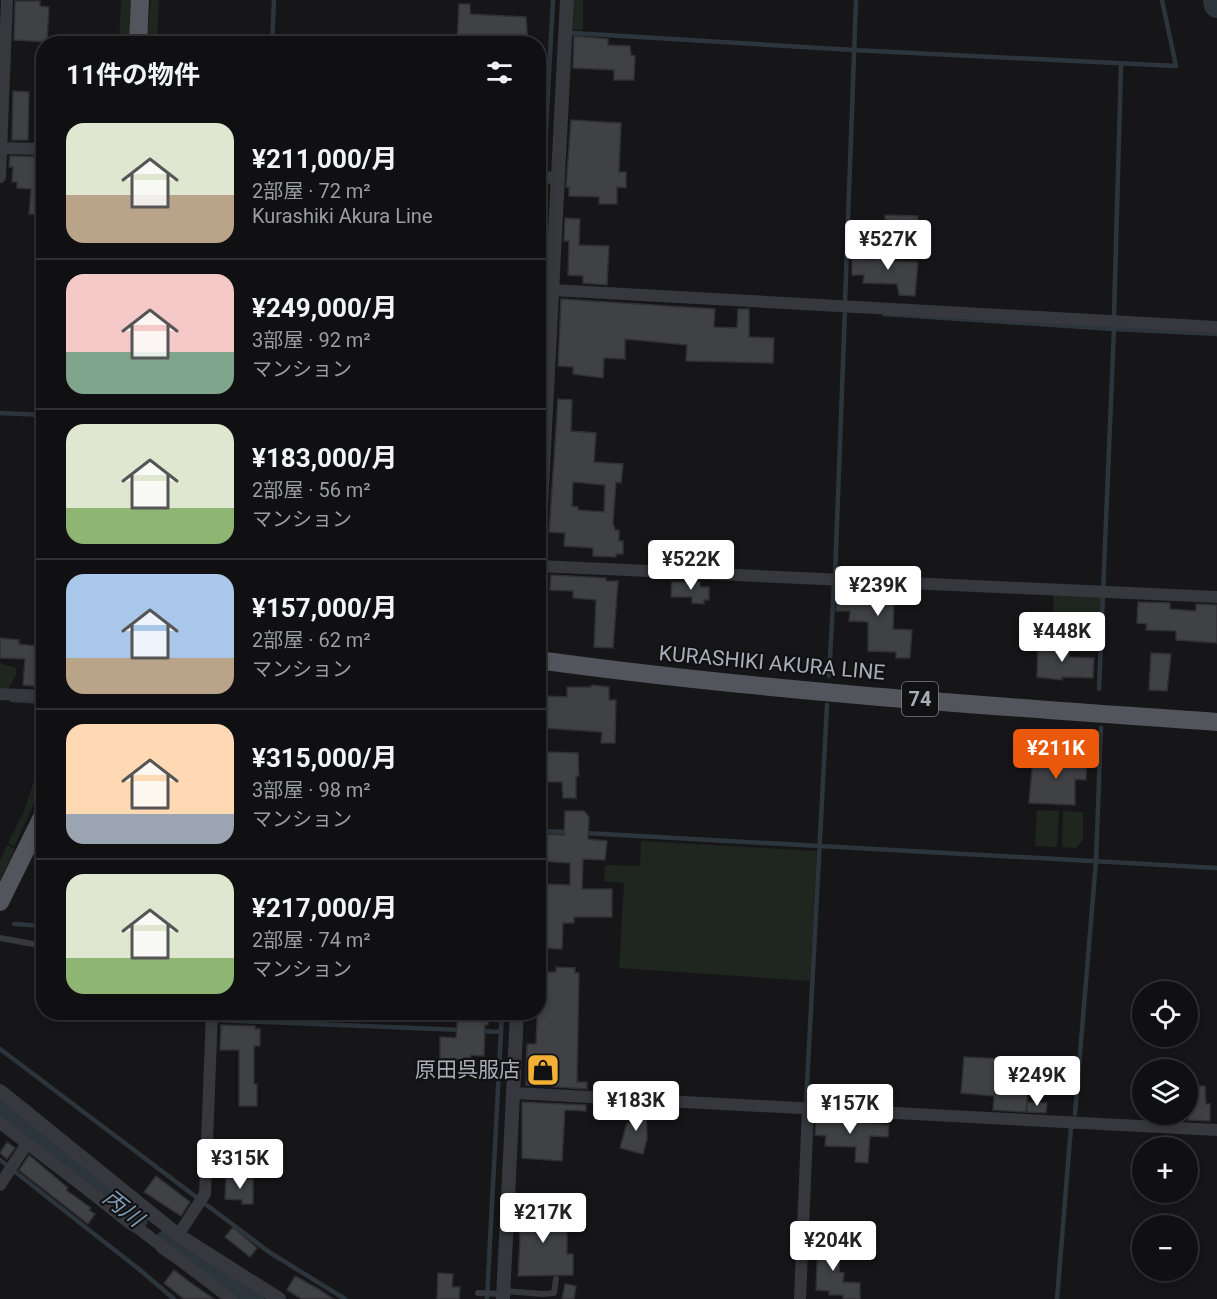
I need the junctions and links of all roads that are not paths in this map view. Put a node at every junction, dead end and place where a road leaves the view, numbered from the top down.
1 (8, 0) edge
2 (140, 0) edge
3 (567, 0) edge
4 (138, 36) edge
5 (1, 148) edge
6 (36, 149) edge
7 (0, 177) edge
8 (548, 177) edge
9 (547, 286) edge
10 (1217, 327) edge
11 (546, 565) edge
12 (1217, 597) edge
13 (546, 661) edge
14 (0, 693) edge
15 (36, 695) edge
16 (1217, 722) edge
17 (36, 829) edge
18 (0, 902) edge
19 (0, 938) edge
20 (36, 945) edge
21 (212, 1020) edge
22 (516, 1020) edge
23 (491, 1072) dead end
24 (510, 1073) junction
25 (0, 1091) edge
26 (514, 1093) junction
27 (808, 1112) junction
28 (0, 1123) edge
29 (1217, 1130) edge
30 (26, 1144) junction
31 (0, 1185) edge
32 (178, 1235) junction
33 (556, 1279) dead end
34 (480, 1293) dead end
35 (501, 1294) edge
36 (231, 1299) edge
37 (279, 1299) edge
38 (800, 1299) edge

1 - 5 street
2 - 4 main road
3 - 8 street
5 - 6 street
5 - 7 street
8 - 9 street
9 - 10 street
11 - 12 street
13 - 16 main road, KURASHIKI AKURA LINE / 74
14 - 15 street
17 - 18 main road
19 - 20 lane
21 - 32 street
22 - 24 street
23 - 24 lane
24 - 26 street
25 - 32 street
26 - 27 street
26 - 35 street
27 - 29 street
27 - 38 street
28 - 30 street
30 - 31 street
30 - 36 street
32 - 37 street
33 - 35 lane
34 - 35 lane

